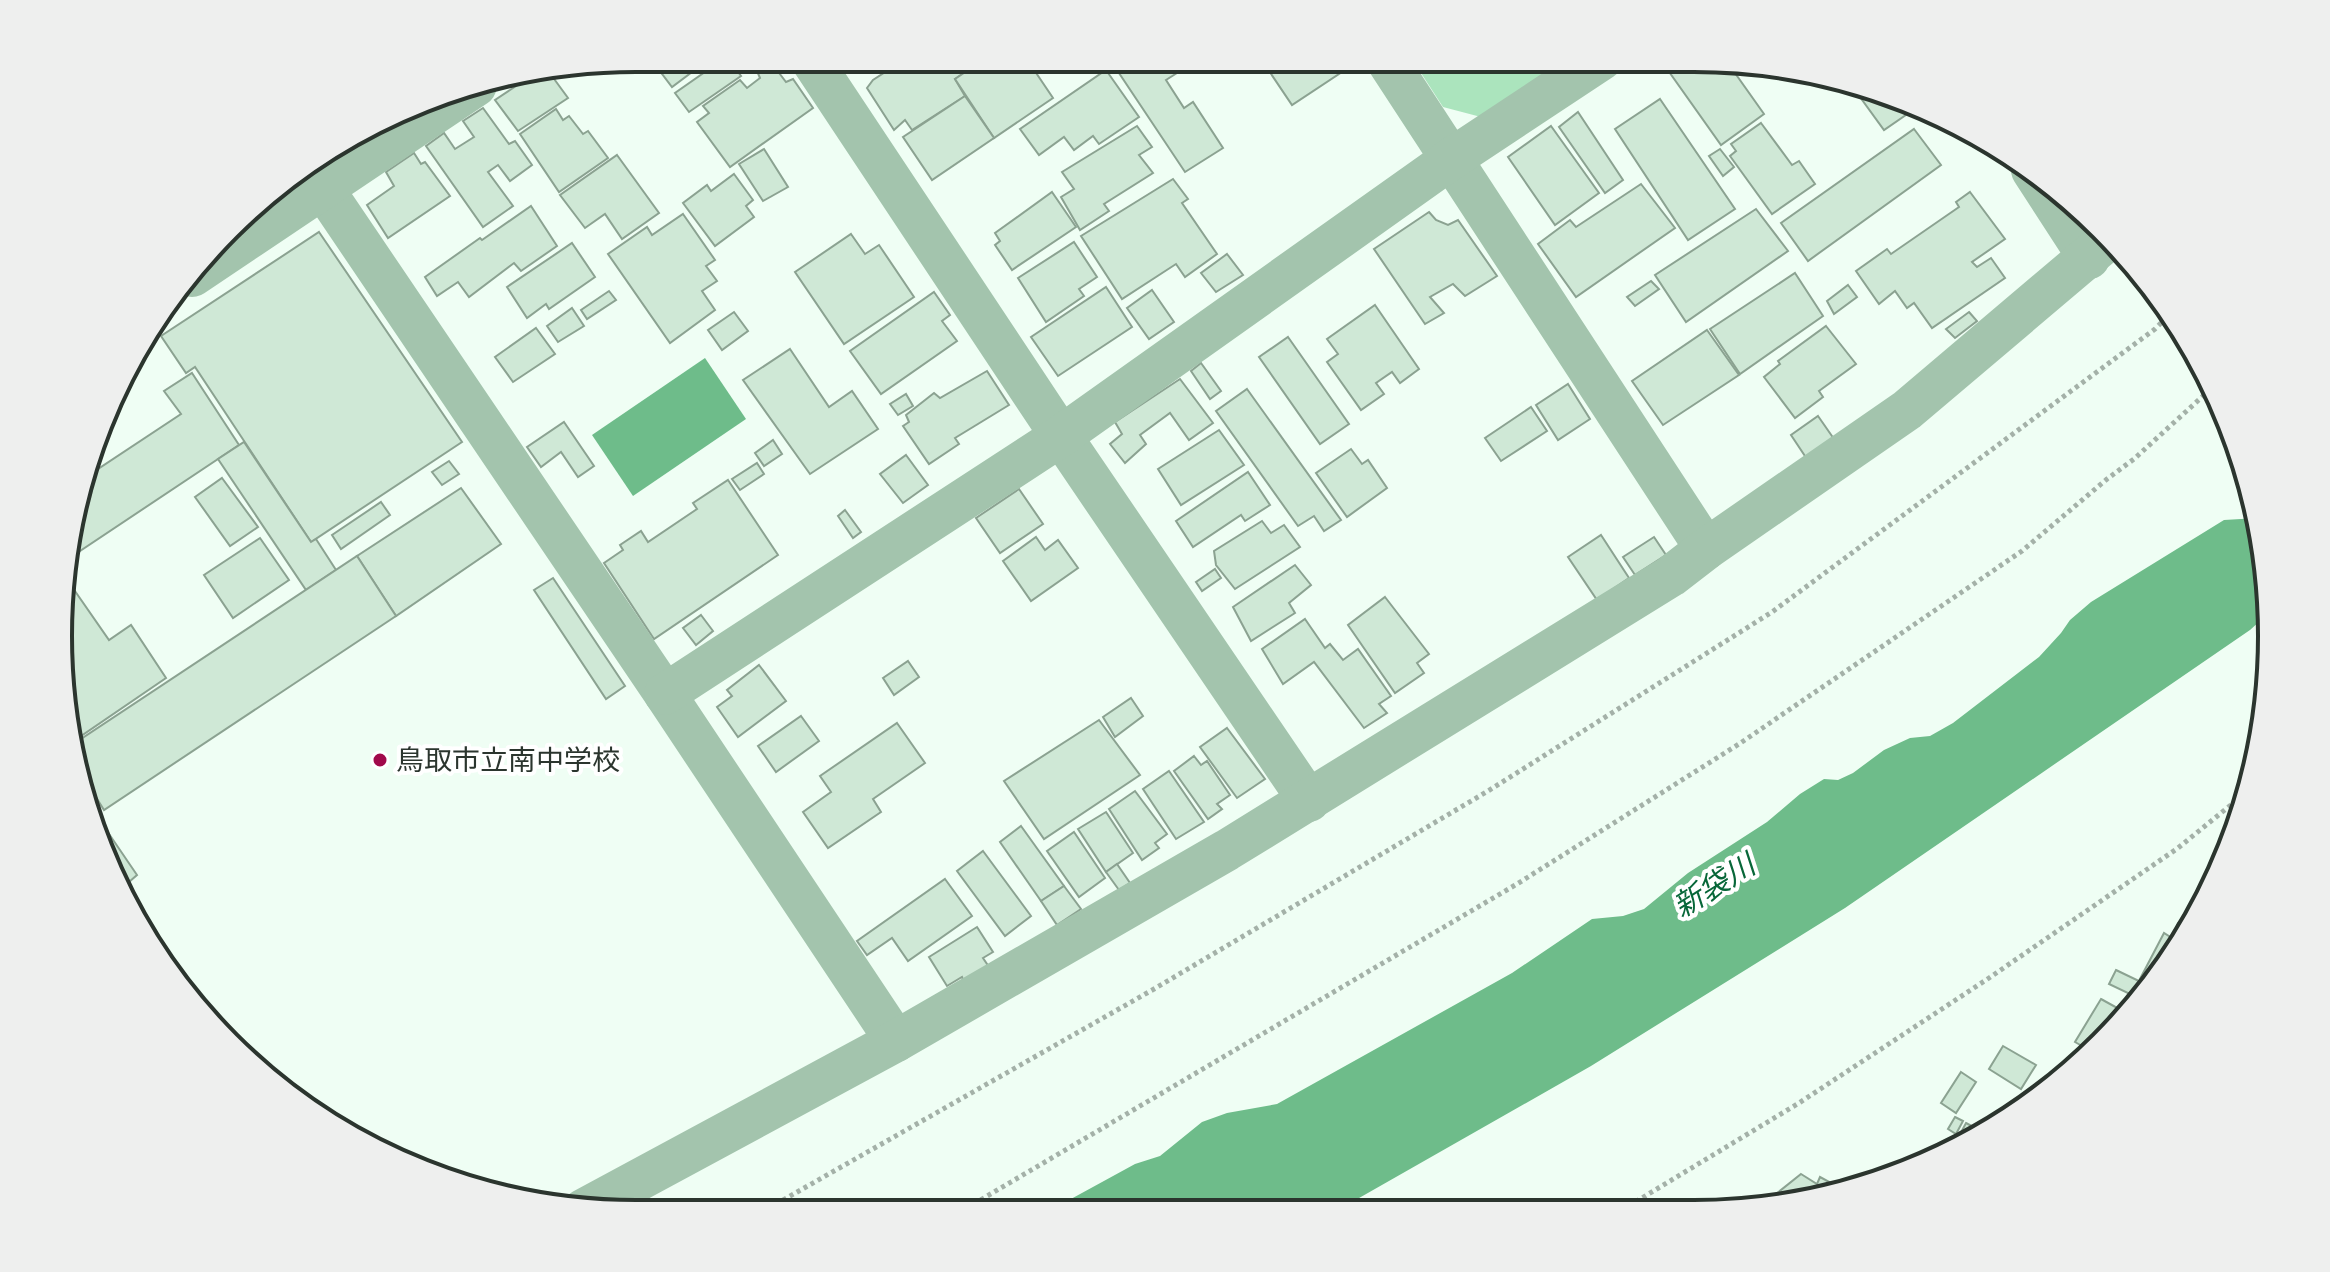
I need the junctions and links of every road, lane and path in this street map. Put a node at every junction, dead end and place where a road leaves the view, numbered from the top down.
1 (819, 72) edge
2 (1394, 72) edge
3 (1582, 72) edge
4 (426, 113) edge
5 (1451, 159) junction
6 (315, 176) edge
7 (2076, 221) edge
8 (231, 244) edge
9 (2099, 248) edge
10 (2162, 322) edge
11 (2204, 395) edge
12 (1061, 436) junction
13 (1706, 549) junction
14 (665, 694) junction
15 (1309, 801) junction
16 (2232, 804) edge
17 (896, 1041) junction
18 (603, 1199) edge
19 (783, 1200) edge
20 (980, 1200) edge
21 (1639, 1200) edge

1 - 12 street
2 - 5 street
3 - 5 street
4 - 6 street
5 - 12 street
5 - 13 street
6 - 8 street
6 - 14 street
7 - 9 street
9 - 13 street
10 - 19 path
11 - 20 path
12 - 14 street
12 - 15 street
13 - 15 street
14 - 17 street
15 - 17 street
16 - 21 path
17 - 18 street

